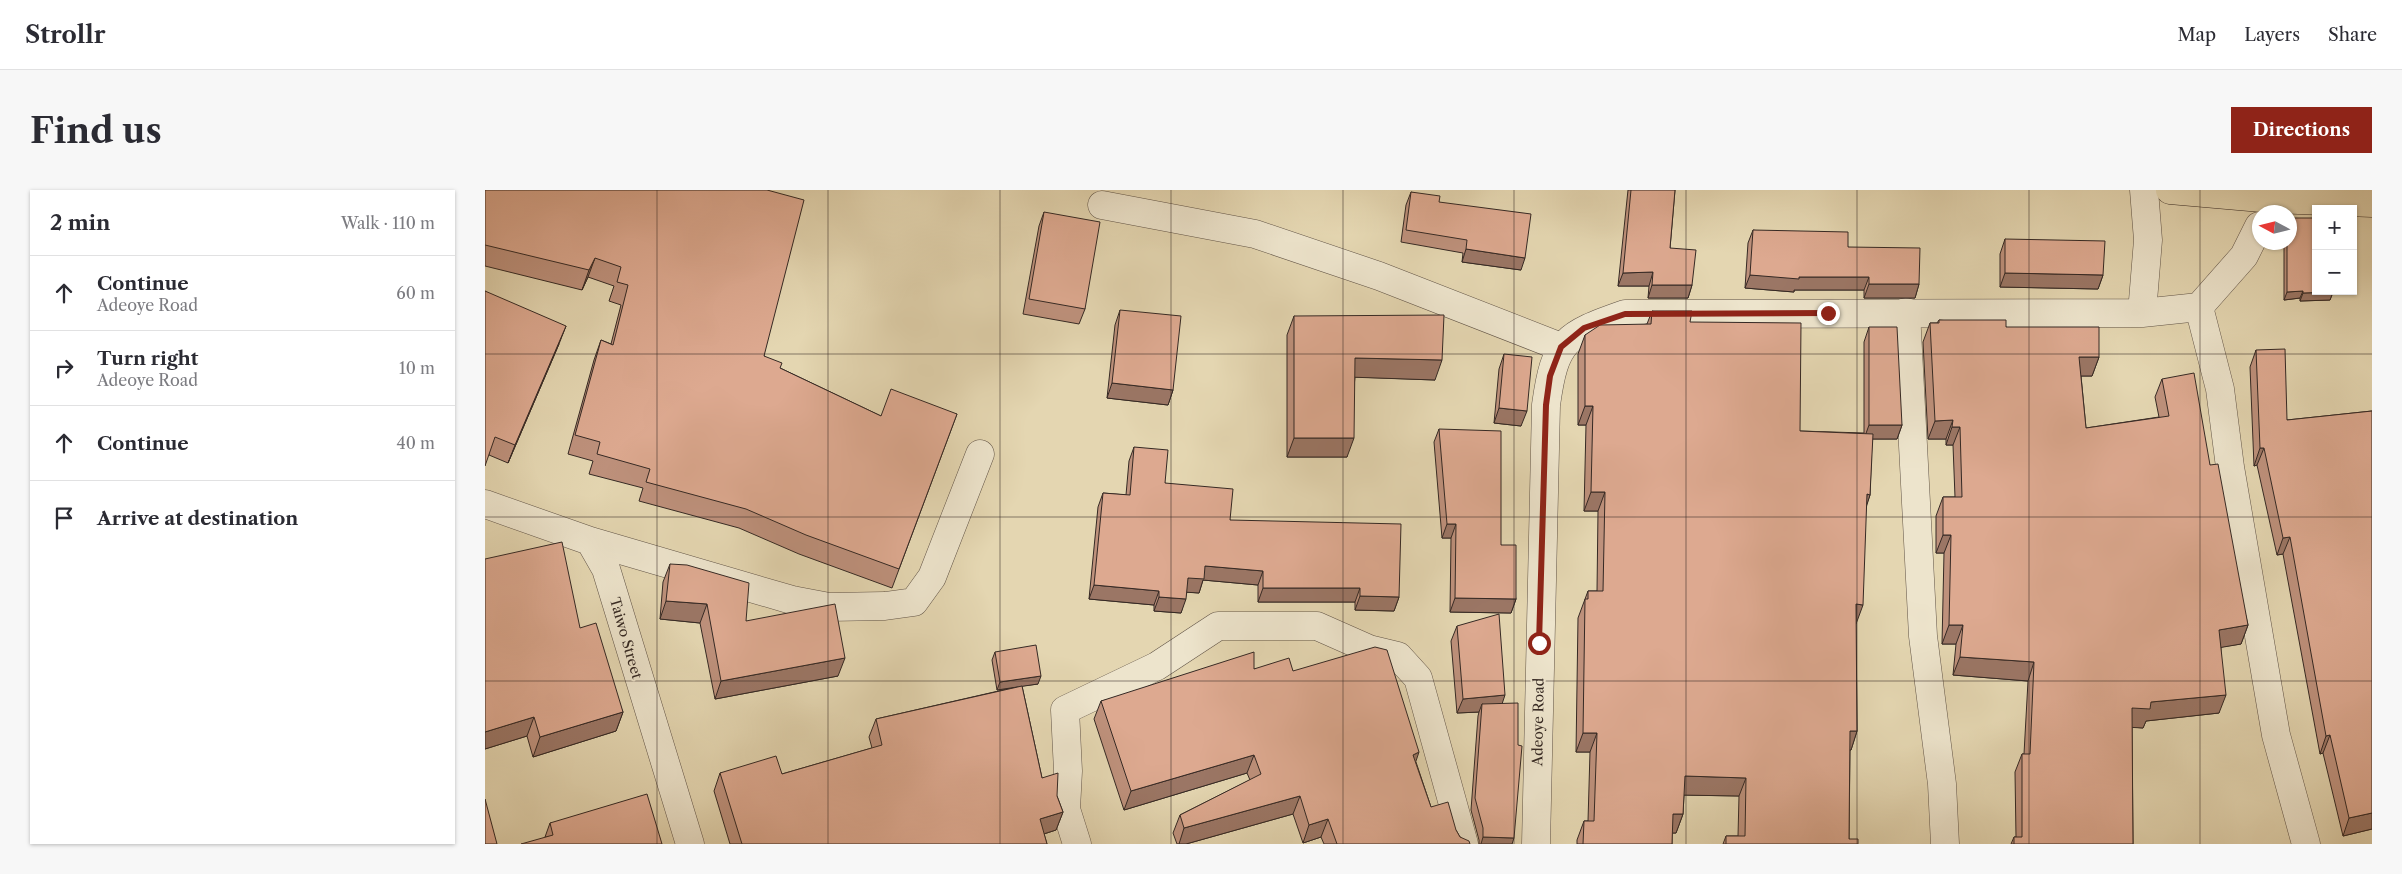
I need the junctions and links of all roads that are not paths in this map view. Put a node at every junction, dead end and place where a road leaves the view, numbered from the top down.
1 (2144, 190) edge
2 (2170, 190) edge
3 (2372, 203) edge
4 (1102, 205) dead end
5 (2264, 205) edge
6 (2297, 205) edge
7 (2252, 240) edge
8 (2199, 307) junction
9 (1906, 312) junction
10 (2142, 313) junction
11 (1561, 347) junction
12 (980, 454) dead end
13 (485, 504) edge
14 (590, 540) junction
15 (690, 844) edge
16 (1077, 844) edge
17 (1464, 844) edge
18 (1536, 844) edge
19 (1945, 844) edge
20 (2306, 844) edge

1 - 10 street
2 - 5 highway
3 - 6 highway
4 - 11 street
7 - 8 street
8 - 10 street, Adeoye Road
8 - 20 street
9 - 10 street, Adeoye Road
9 - 11 street, Adeoye Road
9 - 19 street
11 - 18 street, Adeoye Road
12 - 14 street
13 - 14 street
14 - 15 street, Taiwo Street
16 - 17 street

